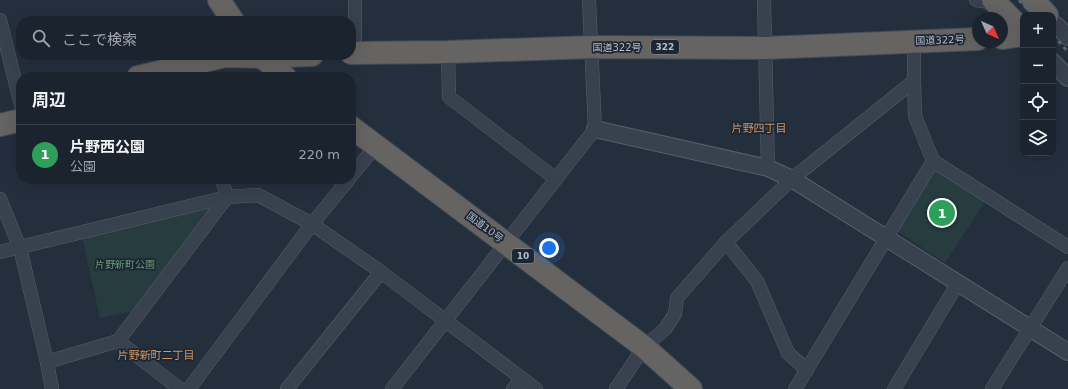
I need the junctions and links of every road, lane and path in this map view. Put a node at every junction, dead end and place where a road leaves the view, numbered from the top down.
1 (219, 0) edge
2 (355, 0) edge
3 (589, 0) edge
4 (764, 0) edge
5 (1033, 0) edge
6 (988, 1) edge
7 (230, 16) edge
8 (354, 16) edge
9 (0, 20) edge
10 (1057, 24) edge
11 (1020, 28) edge
12 (1020, 35) edge
13 (1008, 37) edge
14 (972, 39) edge
15 (914, 41) junction
16 (356, 45) edge
17 (592, 47) junction
18 (765, 48) junction
19 (448, 52) junction
20 (208, 60) edge
21 (252, 60) edge
22 (265, 60) edge
23 (1056, 65) edge
24 (159, 72) edge
25 (222, 72) edge
26 (279, 72) edge
27 (1068, 78) edge
28 (914, 81) junction
29 (16, 85) edge
30 (16, 106) edge
31 (0, 110) edge
32 (16, 121) edge
33 (0, 125) edge
34 (595, 130) junction
35 (356, 131) edge
36 (376, 146) junction
37 (933, 161) junction
38 (768, 168) junction
39 (356, 170) edge
40 (556, 179) junction
41 (792, 179) junction
42 (223, 184) edge
43 (345, 184) edge
44 (227, 197) junction
45 (0, 200) edge
46 (312, 224) junction
47 (887, 239) junction
48 (726, 242) junction
49 (507, 243) junction
50 (1068, 247) edge
51 (20, 248) junction
52 (0, 252) edge
53 (1068, 268) edge
54 (380, 272) junction
55 (958, 283) junction
56 (445, 321) junction
57 (1030, 328) junction
58 (118, 341) junction
59 (644, 347) junction
60 (1068, 352) edge
61 (47, 362) junction
62 (807, 370) junction
63 (522, 378) junction
64 (52, 389) edge
65 (180, 389) edge
66 (189, 389) edge
67 (287, 389) edge
68 (392, 389) edge
69 (513, 389) edge
70 (536, 389) edge
71 (616, 389) edge
72 (691, 389) edge
73 (795, 389) edge
74 (894, 389) edge
75 (992, 389) edge

1 - 7 highway
2 - 8 street
3 - 17 street
4 - 18 street
5 - 10 highway
6 - 11 highway
9 - 29 street
12 - 13 highway
14 - 15 highway, 国道322号 / 322
15 - 18 highway, 国道322号 / 322
15 - 28 street
16 - 19 highway, 国道322号 / 322
17 - 18 highway, 国道322号 / 322
17 - 19 highway, 国道322号 / 322
17 - 34 street
18 - 38 street
19 - 40 street
20 - 24 highway
21 - 25 highway
22 - 26 highway
23 - 27 street
28 - 37 street
28 - 41 street
30 - 31 highway
32 - 33 highway
34 - 38 street
34 - 40 street
35 - 36 highway, 国道10号 / 10
36 - 39 street
36 - 49 highway, 国道10号 / 10
37 - 47 street
37 - 50 street
38 - 41 street
40 - 49 street
41 - 47 street
41 - 48 street
42 - 44 street
43 - 46 street
44 - 46 street
44 - 51 street
44 - 58 street
45 - 51 street
46 - 54 street
46 - 66 street
47 - 55 street
47 - 62 street
48 - 59 street
48 - 62 street
49 - 56 street
49 - 59 highway, 国道10号 / 10
51 - 52 street
51 - 61 street
53 - 57 street
54 - 56 street
54 - 67 street
55 - 57 street
55 - 74 street
56 - 63 street
56 - 68 street
57 - 60 street
57 - 75 street
58 - 61 street
58 - 65 street
59 - 71 street
59 - 72 highway, 国道10号 / 10
61 - 64 street
62 - 73 street
63 - 69 street
63 - 70 street

